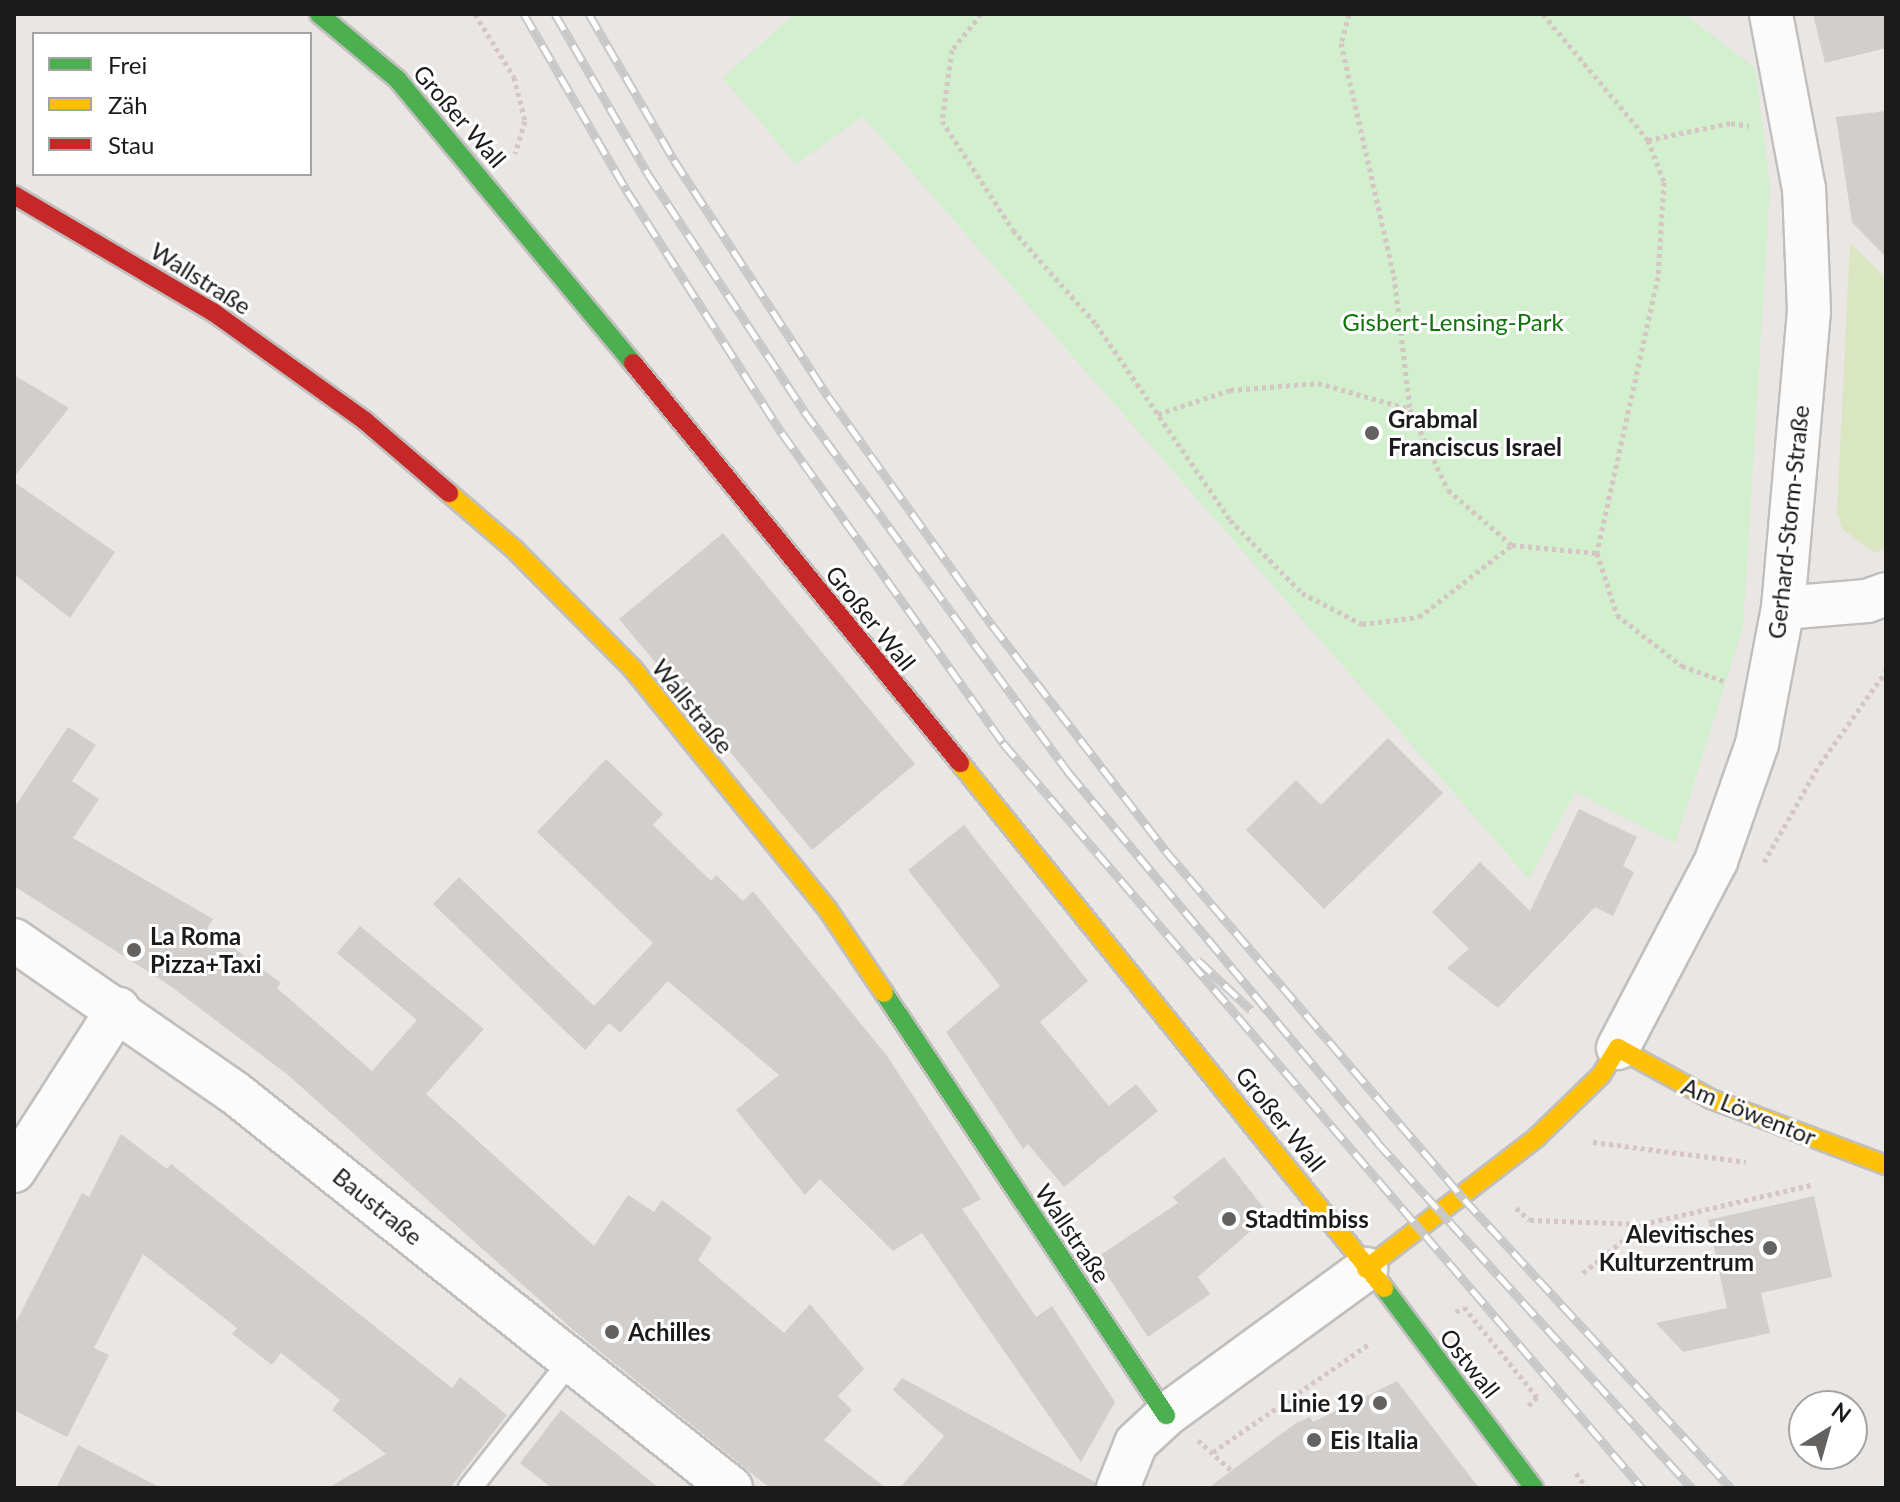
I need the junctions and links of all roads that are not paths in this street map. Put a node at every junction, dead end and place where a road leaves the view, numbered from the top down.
1 (319, 14) edge
2 (1771, 14) edge
3 (14, 195) edge
4 (1886, 594) edge
5 (1783, 608) junction
6 (14, 940) edge
7 (118, 1009) junction
8 (1618, 1048) junction
9 (1886, 1165) edge
10 (14, 1171) edge
11 (1366, 1269) junction
12 (571, 1360) junction
13 (1166, 1415) junction
14 (470, 1488) edge
15 (731, 1488) edge
16 (1118, 1488) edge
17 (1534, 1488) edge

1 - 11 street, Großer Wall
2 - 5 street, Gerhard-Storm-Straße
3 - 13 street, Wallstraße
4 - 5 street
5 - 8 street, Gerhard-Storm-Straße
6 - 7 street, Baustraße
7 - 10 street
7 - 12 street, Baustraße
8 - 9 street, Am Löwentor
8 - 11 street, Gerhard-Storm-Straße
11 - 13 street
11 - 17 street, Ostwall
12 - 14 lane
12 - 15 street, Baustraße
13 - 16 street

